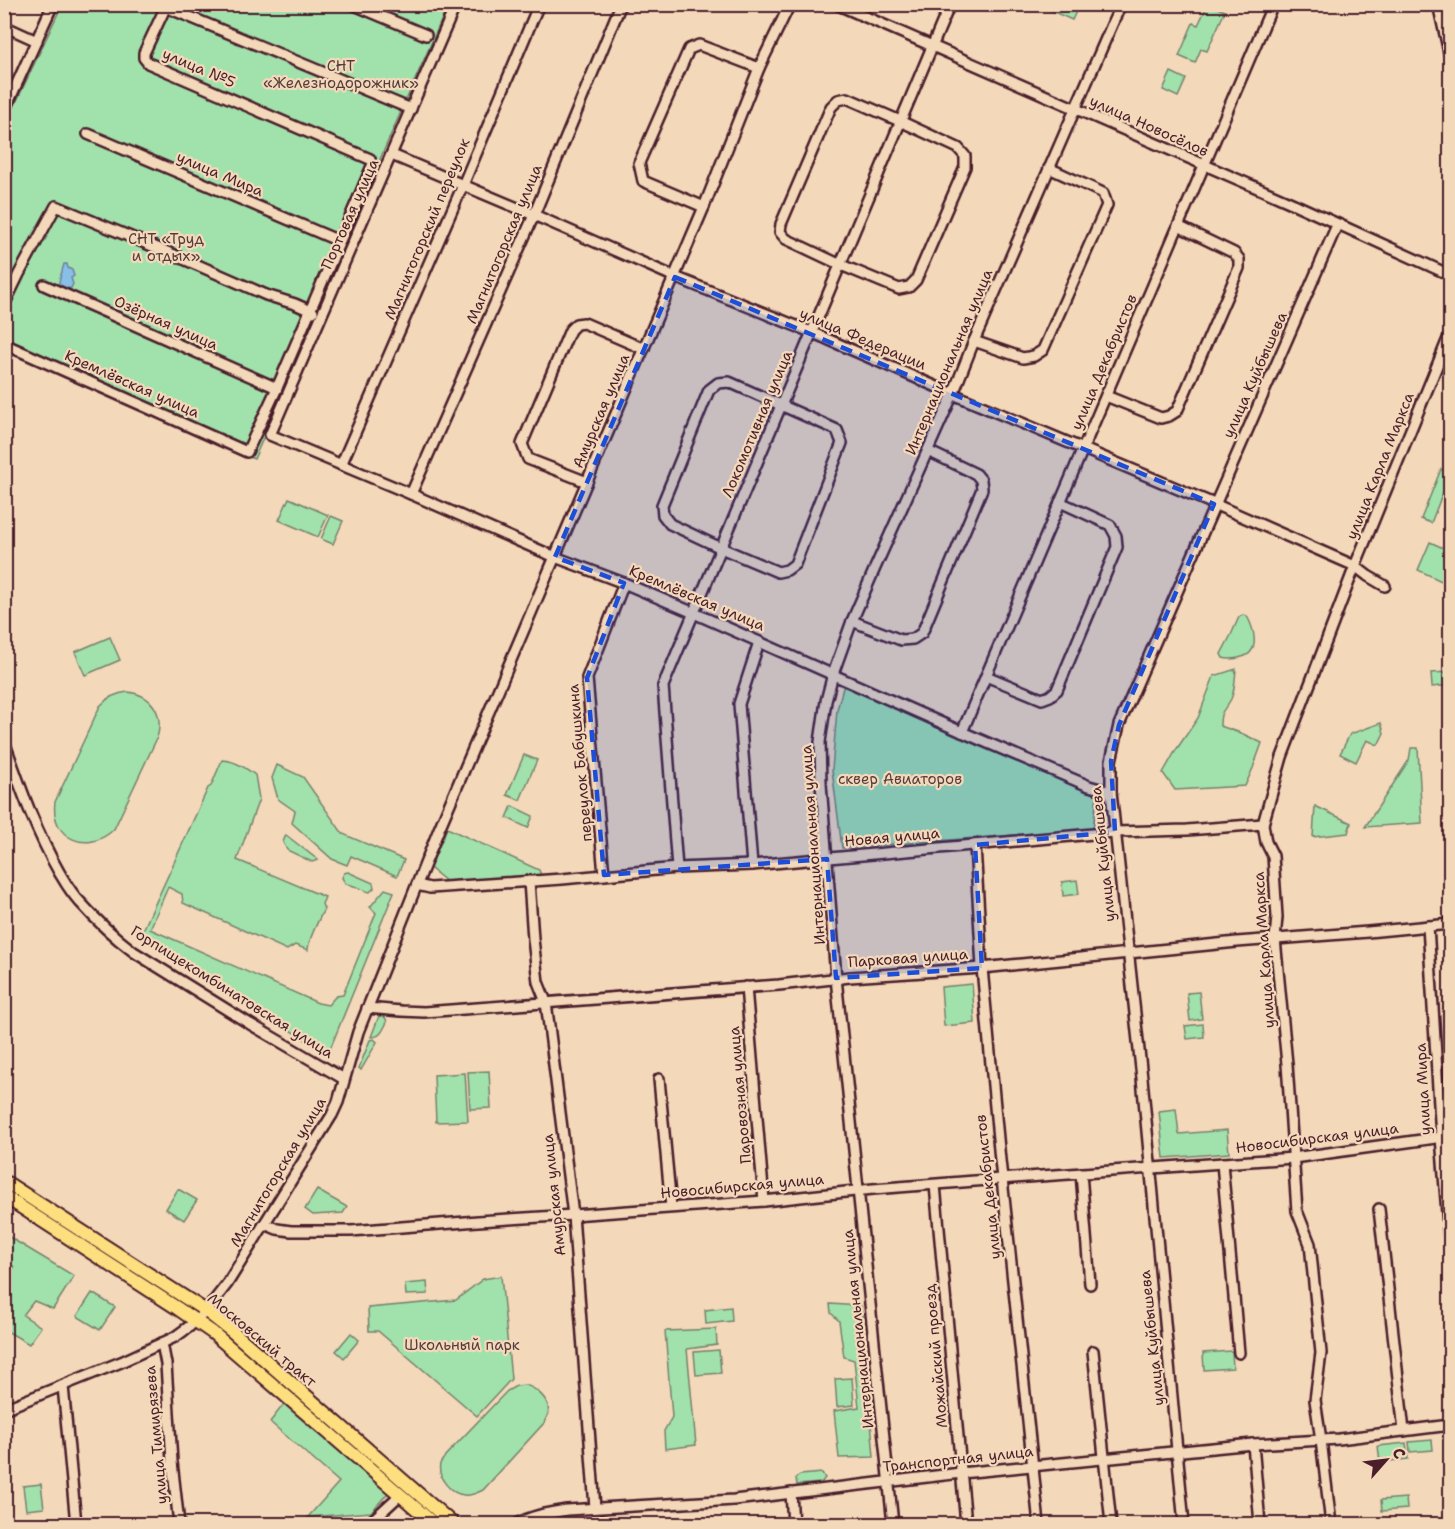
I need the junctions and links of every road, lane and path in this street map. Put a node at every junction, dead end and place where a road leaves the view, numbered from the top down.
1 (53, 4) edge
2 (352, 4) edge
3 (456, 4) edge
4 (539, 4) edge
5 (621, 4) edge
6 (790, 4) edge
7 (836, 4) edge
8 (950, 4) edge
9 (1121, 4) edge
10 (1273, 4) edge
11 (1438, 4) edge
12 (167, 6) edge
13 (4, 26) edge
14 (426, 35) dead end
15 (36, 41) junction
16 (932, 47) junction
17 (1450, 57) edge
18 (759, 68) junction
19 (411, 109) junction
20 (1075, 110) junction
21 (4, 112) edge
22 (900, 121) junction
23 (88, 134) dead end
24 (392, 155) junction
25 (1204, 166) junction
26 (1049, 168) junction
27 (463, 185) junction
28 (704, 207) junction
29 (534, 215) junction
30 (1337, 225) junction
31 (1179, 226) junction
32 (339, 241) junction
33 (841, 265) junction
34 (1450, 275) edge
35 (675, 277) junction
36 (44, 285) dead end
37 (4, 305) edge
38 (310, 310) junction
39 (322, 316) junction
40 (811, 332) junction
41 (1450, 334) edge
42 (974, 340) junction
43 (4, 344) edge
44 (644, 349) junction
45 (277, 388) junction
46 (953, 394) junction
47 (1106, 396) junction
48 (781, 405) junction
49 (270, 435) joint
50 (1083, 448) junction
51 (928, 451) junction
52 (341, 465) junction
53 (587, 482) junction
54 (411, 494) junction
55 (1060, 502) junction
56 (1214, 504) junction
57 (721, 548) junction
58 (555, 557) junction
59 (1355, 566) junction
60 (624, 583) junction
61 (1385, 586) dead end
62 (694, 612) junction
63 (852, 621) junction
64 (759, 642) junction
65 (833, 674) junction
66 (986, 676) junction
67 (962, 732) junction
68 (4, 741) edge
69 (1111, 792) junction
70 (1263, 824) junction
71 (439, 829) joint
72 (1115, 832) junction
73 (975, 845) junction
74 (827, 858) junction
75 (752, 865) junction
76 (677, 868) junction
77 (604, 875) junction
78 (530, 881) junction
79 (417, 885) junction
80 (1450, 924) edge
81 (1428, 926) junction
82 (1275, 939) junction
83 (1129, 953) junction
84 (982, 968) junction
85 (836, 978) junction
86 (746, 987) junction
87 (546, 1002) junction
88 (367, 1008) junction
89 (345, 1079) junction
90 (659, 1079) dead end
91 (1446, 1137) edge
92 (1293, 1158) junction
93 (1222, 1163) junction
94 (1150, 1169) junction
95 (1081, 1173) junction
96 (1002, 1179) junction
97 (4, 1181) edge
98 (935, 1185) junction
99 (859, 1191) junction
100 (4, 1196) edge
101 (764, 1201) junction
102 (671, 1207) junction
103 (1379, 1209) dead end
104 (573, 1215) junction
105 (265, 1224) junction
106 (1450, 1251) edge
107 (1090, 1284) dead end
108 (206, 1311) junction
109 (196, 1321) junction
110 (162, 1343) junction
111 (1093, 1351) dead end
112 (1239, 1353) dead end
113 (63, 1386) junction
114 (4, 1409) edge
115 (1450, 1425) edge
116 (1404, 1431) junction
117 (1322, 1440) junction
118 (1253, 1444) junction
119 (1178, 1451) junction
120 (1104, 1459) junction
121 (1033, 1466) junction
122 (962, 1473) junction
123 (889, 1482) junction
124 (791, 1493) junction
125 (400, 1495) junction
126 (595, 1508) junction
127 (76, 1524) edge
128 (179, 1524) edge
129 (366, 1524) edge
130 (434, 1524) edge
131 (453, 1524) edge
132 (517, 1524) edge
133 (793, 1524) edge
134 (893, 1524) edge
135 (966, 1524) edge
136 (1039, 1524) edge
137 (1111, 1524) edge
138 (1184, 1524) edge
139 (1260, 1524) edge
140 (1331, 1524) edge

1 - 15 street
2 - 14 street
3 - 19 street, Портовая улица
4 - 27 street, Магнитогорский переулок
5 - 29 street, Магнитогорская улица
6 - 18 street, Амурская улица
7 - 16 street, улица Новосёлов
8 - 16 street, Локомотивная улица
9 - 20 street, Интернациональная улица
10 - 25 street, улица Декабристов
11 - 17 street
12 - 19 street
12 - 32 street, улица №5
13 - 15 street
15 - 21 street
16 - 20 street, улица Новосёлов
16 - 22 street, Локомотивная улица
18 - 28 street, Амурская улица
18 - 28 street
19 - 24 street, Портовая улица
20 - 25 street, улица Новосёлов
20 - 26 street, Интернациональная улица
22 - 33 street, Локомотивная улица
22 - 33 street
22 - 33 street
23 - 32 street, улица Мира
24 - 27 street, улица Федерации
24 - 39 street, Портовая улица
25 - 30 street, улица Новосёлов
25 - 31 street, улица Декабристов
26 - 42 street, Интернациональная улица
26 - 42 street
27 - 29 street, улица Федерации
27 - 52 street, Магнитогорский переулок
28 - 35 street, Амурская улица
29 - 35 street, улица Федерации
29 - 54 street, Магнитогорская улица
30 - 34 street, улица Новосёлов
30 - 56 street, улица Куйбышева
31 - 47 street, улица Декабристов
31 - 47 street
32 - 38 street
33 - 40 street, Локомотивная улица
35 - 40 street, улица Федерации
35 - 44 street, Амурская улица
36 - 45 street, Озёрная улица
37 - 38 street
38 - 39 street
38 - 45 street
39 - 49 street, Портовая улица
40 - 46 street, улица Федерации
40 - 48 street, Локомотивная улица
41 - 59 street, улица Карла Маркса
42 - 46 street, Интернациональная улица
43 - 45 street, Кремлёвская улица
44 - 53 street, Амурская улица
44 - 53 street
46 - 50 street, улица Федерации
46 - 51 street, Интернациональная улица
47 - 50 street, улица Декабристов
48 - 57 street, Локомотивная улица
48 - 57 street
48 - 57 street
49 - 52 street, Кремлёвская улица
50 - 55 street, улица Декабристов
50 - 56 street, улица Федерации
51 - 63 street, Интернациональная улица
51 - 63 street
52 - 54 street, Кремлёвская улица
53 - 58 street, Амурская улица
54 - 58 street, Кремлёвская улица
55 - 66 street, улица Декабристов
55 - 66 street
56 - 59 street, улица Федерации
56 - 69 street, улица Куйбышева
57 - 62 street, Локомотивная улица
58 - 60 street, Кремлёвская улица
58 - 71 street, Амурская улица
59 - 61 street, улица Федерации
59 - 70 street, улица Карла Маркса
60 - 62 street, Кремлёвская улица
60 - 77 street, переулок Бабушкина
62 - 64 street, Кремлёвская улица
62 - 76 street, Локомотивная улица
63 - 65 street, Интернациональная улица
64 - 65 street, Кремлёвская улица
64 - 75 street
65 - 67 street, Кремлёвская улица
65 - 74 street, Интернациональная улица
66 - 67 street, улица Декабристов
67 - 69 street, Кремлёвская улица
68 - 89 street, Горпищекомбинатовская улица
69 - 72 street, улица Куйбышева
70 - 72 street, Новая улица
70 - 82 street, улица Карла Маркса
71 - 79 street, Магнитогорская улица
72 - 73 street, Новая улица
72 - 83 street, улица Куйбышева
73 - 74 street, Новая улица
73 - 84 street, улица Декабристов
74 - 75 street, Новая улица
74 - 85 street, Интернациональная улица
75 - 76 street, Новая улица
76 - 77 street, Новая улица
77 - 78 street, Новая улица
78 - 79 street, Новая улица
78 - 87 street, Амурская улица
79 - 88 street, Магнитогорская улица
80 - 81 street, Парковая улица
81 - 82 street, Парковая улица
81 - 91 street, улица Мира
82 - 83 street, Парковая улица
82 - 92 street, улица Карла Маркса
83 - 84 street, Парковая улица
83 - 94 street, улица Куйбышева
84 - 85 street, Парковая улица
84 - 96 street, улица Декабристов
85 - 86 street, Парковая улица
85 - 99 street, Интернациональная улица
86 - 87 street, Парковая улица
86 - 101 street, Паровозная улица
87 - 88 street, Парковая улица
87 - 104 street, Амурская улица
88 - 89 street, Магнитогорская улица
89 - 105 street, Магнитогорская улица
90 - 102 street
91 - 92 street, Новосибирская улица
91 - 106 street, улица Мира
92 - 93 street, Новосибирская улица
92 - 117 street, улица Карла Маркса
93 - 94 street, Новосибирская улица
93 - 112 street, Новосибирская улица
94 - 95 street, Новосибирская улица
94 - 119 street, улица Куйбышева
95 - 96 street, Новосибирская улица
95 - 107 street
96 - 98 street, Новосибирская улица
96 - 121 street, улица Декабристов
97 - 108 main road, Московский тракт
98 - 99 street, Новосибирская улица
98 - 122 street, Можайский проезд
99 - 101 street, Новосибирская улица
99 - 123 street, Интернациональная улица
100 - 109 main road, Московский тракт
101 - 102 street, Новосибирская улица
102 - 104 street, Новосибирская улица
103 - 116 street
104 - 105 street, Новосибирская улица
104 - 126 street, Амурская улица
105 - 108 street, Магнитогорская улица
108 - 109 street, Магнитогорская улица
108 - 131 main road, Московский тракт
109 - 110 street, Магнитогорская улица
109 - 125 main road, Московский тракт
110 - 113 street, Магнитогорская улица
110 - 128 street, улица Тимирязева
111 - 120 street
113 - 114 street, Магнитогорская улица
113 - 127 street
115 - 116 street, Транспортная улица
116 - 117 street, Транспортная улица
117 - 118 street, Транспортная улица
117 - 140 street, улица Карла Маркса
118 - 119 street, Транспортная улица
118 - 139 street
119 - 120 street, Транспортная улица
119 - 138 street, улица Куйбышева
120 - 121 street, Транспортная улица
120 - 137 street
121 - 122 street, Транспортная улица
121 - 136 street, улица Декабристов
122 - 123 street, Транспортная улица
122 - 135 street, Можайский проезд
123 - 124 street, Транспортная улица
123 - 134 street, Интернациональная улица
124 - 126 street, Транспортная улица
124 - 133 street
125 - 129 street
125 - 130 main road, Московский тракт
126 - 132 street, Транспортная улица

